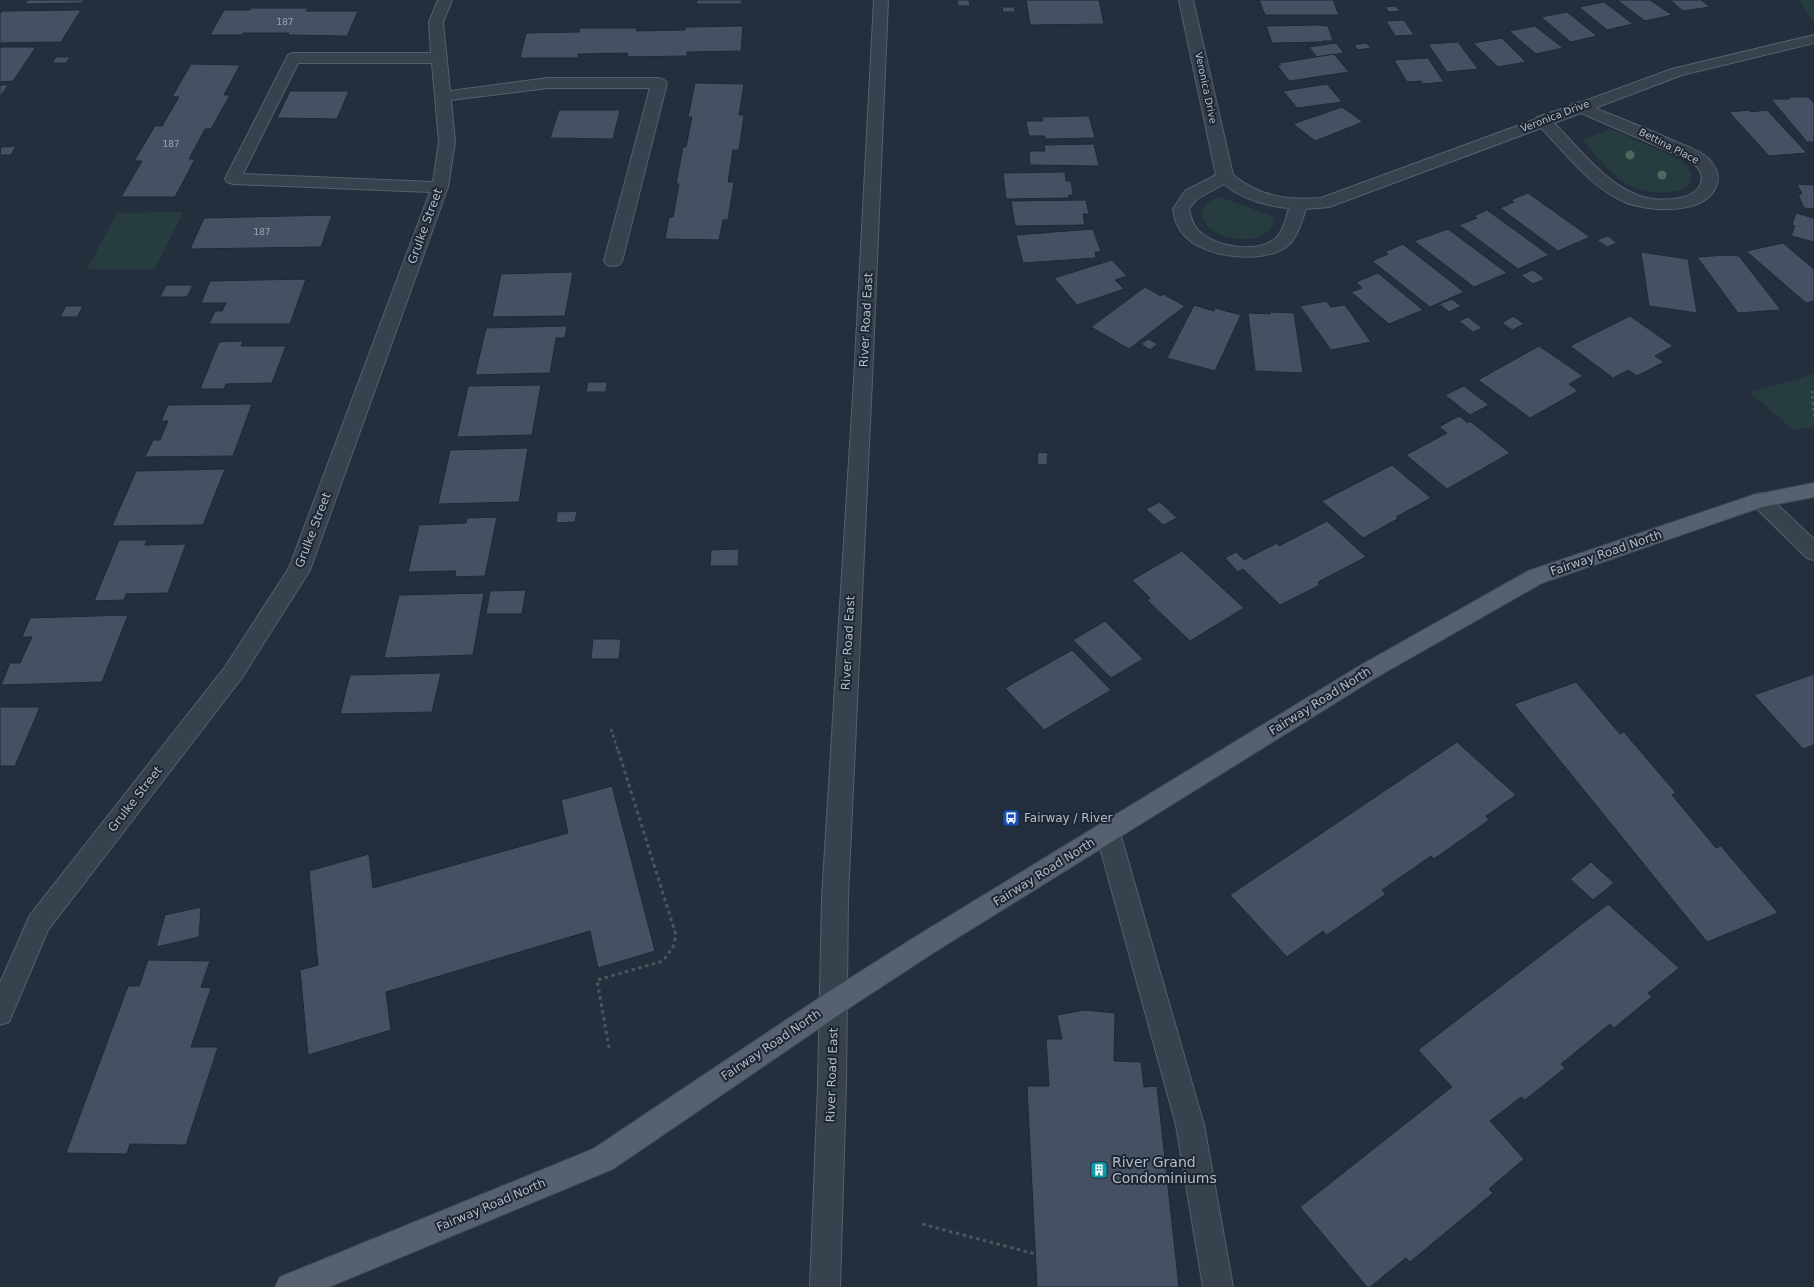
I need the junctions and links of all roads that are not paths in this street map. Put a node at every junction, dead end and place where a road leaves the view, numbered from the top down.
1 (445, 0) edge
2 (881, 0) edge
3 (1186, 0) edge
4 (1814, 39) edge
5 (439, 58) junction
6 (443, 96) junction
7 (1580, 106) junction
8 (1543, 120) junction
9 (1225, 177) junction
10 (440, 187) junction
11 (1299, 205) junction
12 (613, 261) dead end
13 (1814, 490) edge
14 (1760, 500) junction
15 (1814, 552) edge
16 (1108, 833) junction
17 (834, 1003) junction
18 (0, 1013) edge
19 (290, 1287) edge
20 (825, 1287) edge
21 (1218, 1287) edge

1 - 5 street, Grulke Street
2 - 17 street, River Road East
3 - 9 street, Veronica Drive
4 - 7 street, Veronica Drive
5 - 6 street, Grulke Street
5 - 10 street
6 - 10 street, Grulke Street
6 - 12 street
7 - 8 street, Veronica Drive
7 - 8 street, Bettina Place
8 - 11 street, Veronica Drive
9 - 11 street, Veronica Drive
9 - 11 street
10 - 18 street, Grulke Street
13 - 14 main road, Fairway Road North
14 - 15 street
14 - 16 main road, Fairway Road North
16 - 17 main road, Fairway Road North
16 - 21 street
17 - 19 main road, Fairway Road North
17 - 20 street, River Road East

